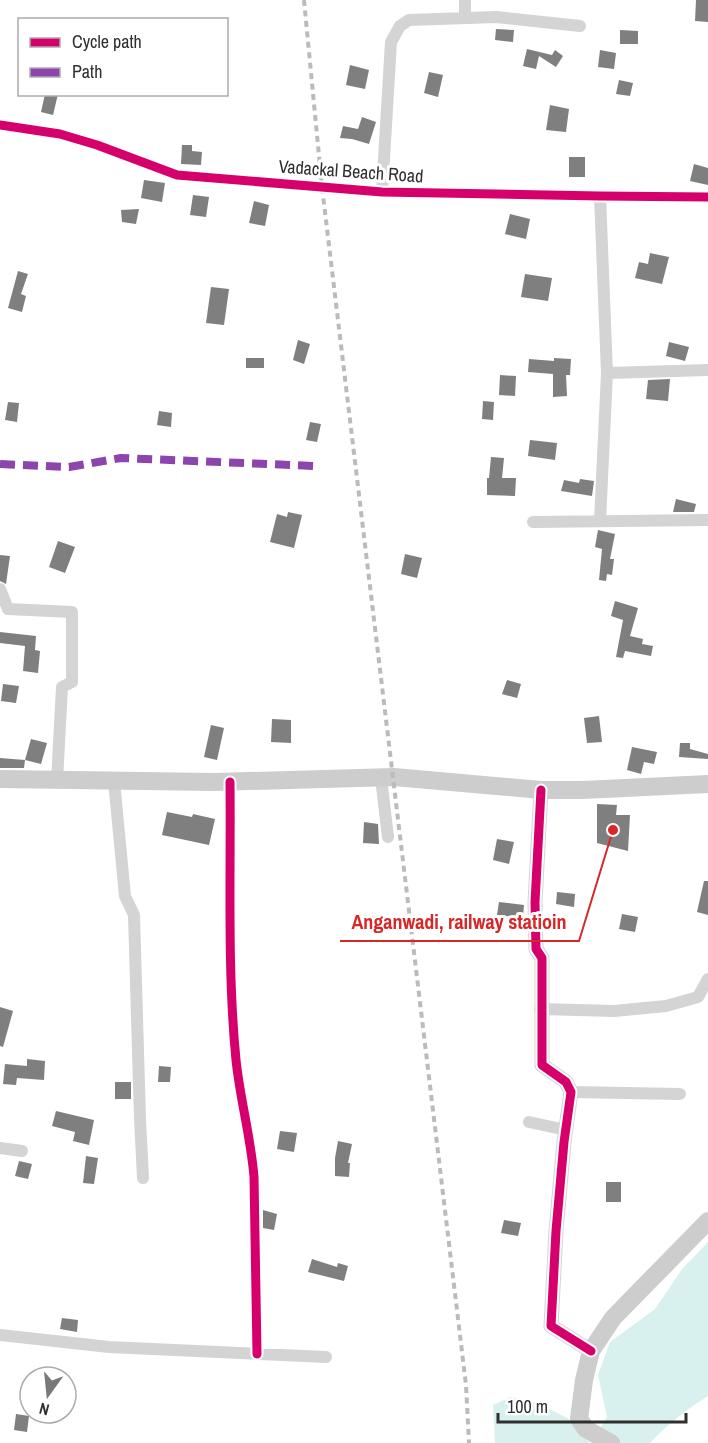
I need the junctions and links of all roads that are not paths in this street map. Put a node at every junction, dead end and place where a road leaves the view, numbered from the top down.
1 (465, 0) edge
2 (465, 18) junction
3 (580, 26) dead end
4 (0, 125) edge
5 (382, 192) junction
6 (600, 196) junction
7 (708, 197) edge
8 (708, 370) edge
9 (607, 373) junction
10 (708, 520) edge
11 (600, 521) junction
12 (533, 522) dead end
13 (0, 589) edge
14 (381, 778) junction
15 (0, 779) edge
16 (57, 781) junction
17 (114, 781) junction
18 (230, 782) junction
19 (708, 784) edge
20 (541, 790) junction
21 (388, 837) dead end
22 (708, 979) edge
23 (540, 1009) junction
24 (571, 1092) junction
25 (680, 1094) dead end
26 (529, 1122) dead end
27 (566, 1130) junction
28 (0, 1148) edge
29 (22, 1151) dead end
30 (143, 1178) dead end
31 (708, 1221) edge
32 (0, 1335) edge
33 (591, 1351) junction
34 (257, 1354) junction
35 (326, 1358) dead end
36 (611, 1443) edge

1 - 2 street
2 - 3 street
2 - 5 street
4 - 5 street, Vadackal Beach Road
5 - 6 street, Vadackal Beach Road
6 - 7 street, Vadackal Beach Road
6 - 9 street
8 - 9 street
9 - 11 street
10 - 11 street
11 - 12 street
13 - 16 street
14 - 18 main road
14 - 20 main road
14 - 21 street
15 - 16 main road
16 - 17 main road
17 - 18 main road
17 - 30 street
18 - 34 street
19 - 20 main road
20 - 23 street
22 - 23 street
23 - 24 street
24 - 25 street
24 - 27 street
26 - 27 street
27 - 33 street
28 - 29 street
31 - 33 main road
32 - 34 street
33 - 36 main road
34 - 35 street

